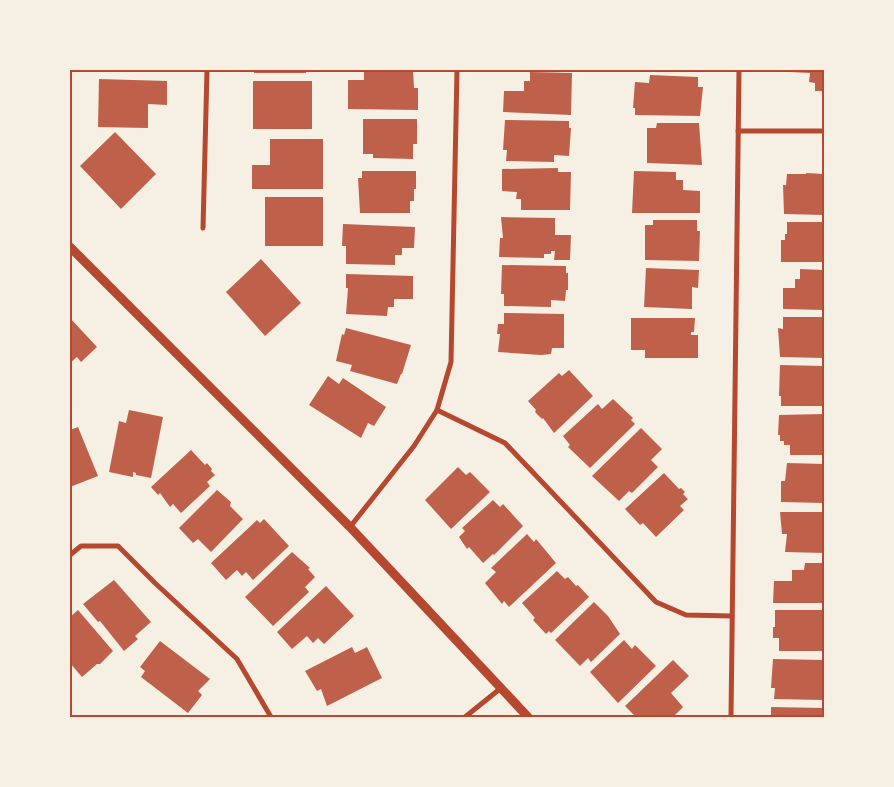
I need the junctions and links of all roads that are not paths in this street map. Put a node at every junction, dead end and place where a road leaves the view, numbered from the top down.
1 (207, 70) edge
2 (457, 70) edge
3 (739, 70) edge
4 (738, 131) junction
5 (824, 131) edge
6 (203, 228) dead end
7 (70, 247) edge
8 (437, 410) junction
9 (350, 527) junction
10 (70, 555) edge
11 (732, 616) junction
12 (501, 688) junction
13 (270, 717) edge
14 (465, 717) edge
15 (528, 717) edge
16 (731, 717) edge

1 - 6 street
2 - 8 street
3 - 4 street
4 - 5 street
4 - 11 street
7 - 9 street
8 - 9 street
8 - 11 street
9 - 12 street
10 - 13 street
11 - 16 street
12 - 14 street
12 - 15 street

